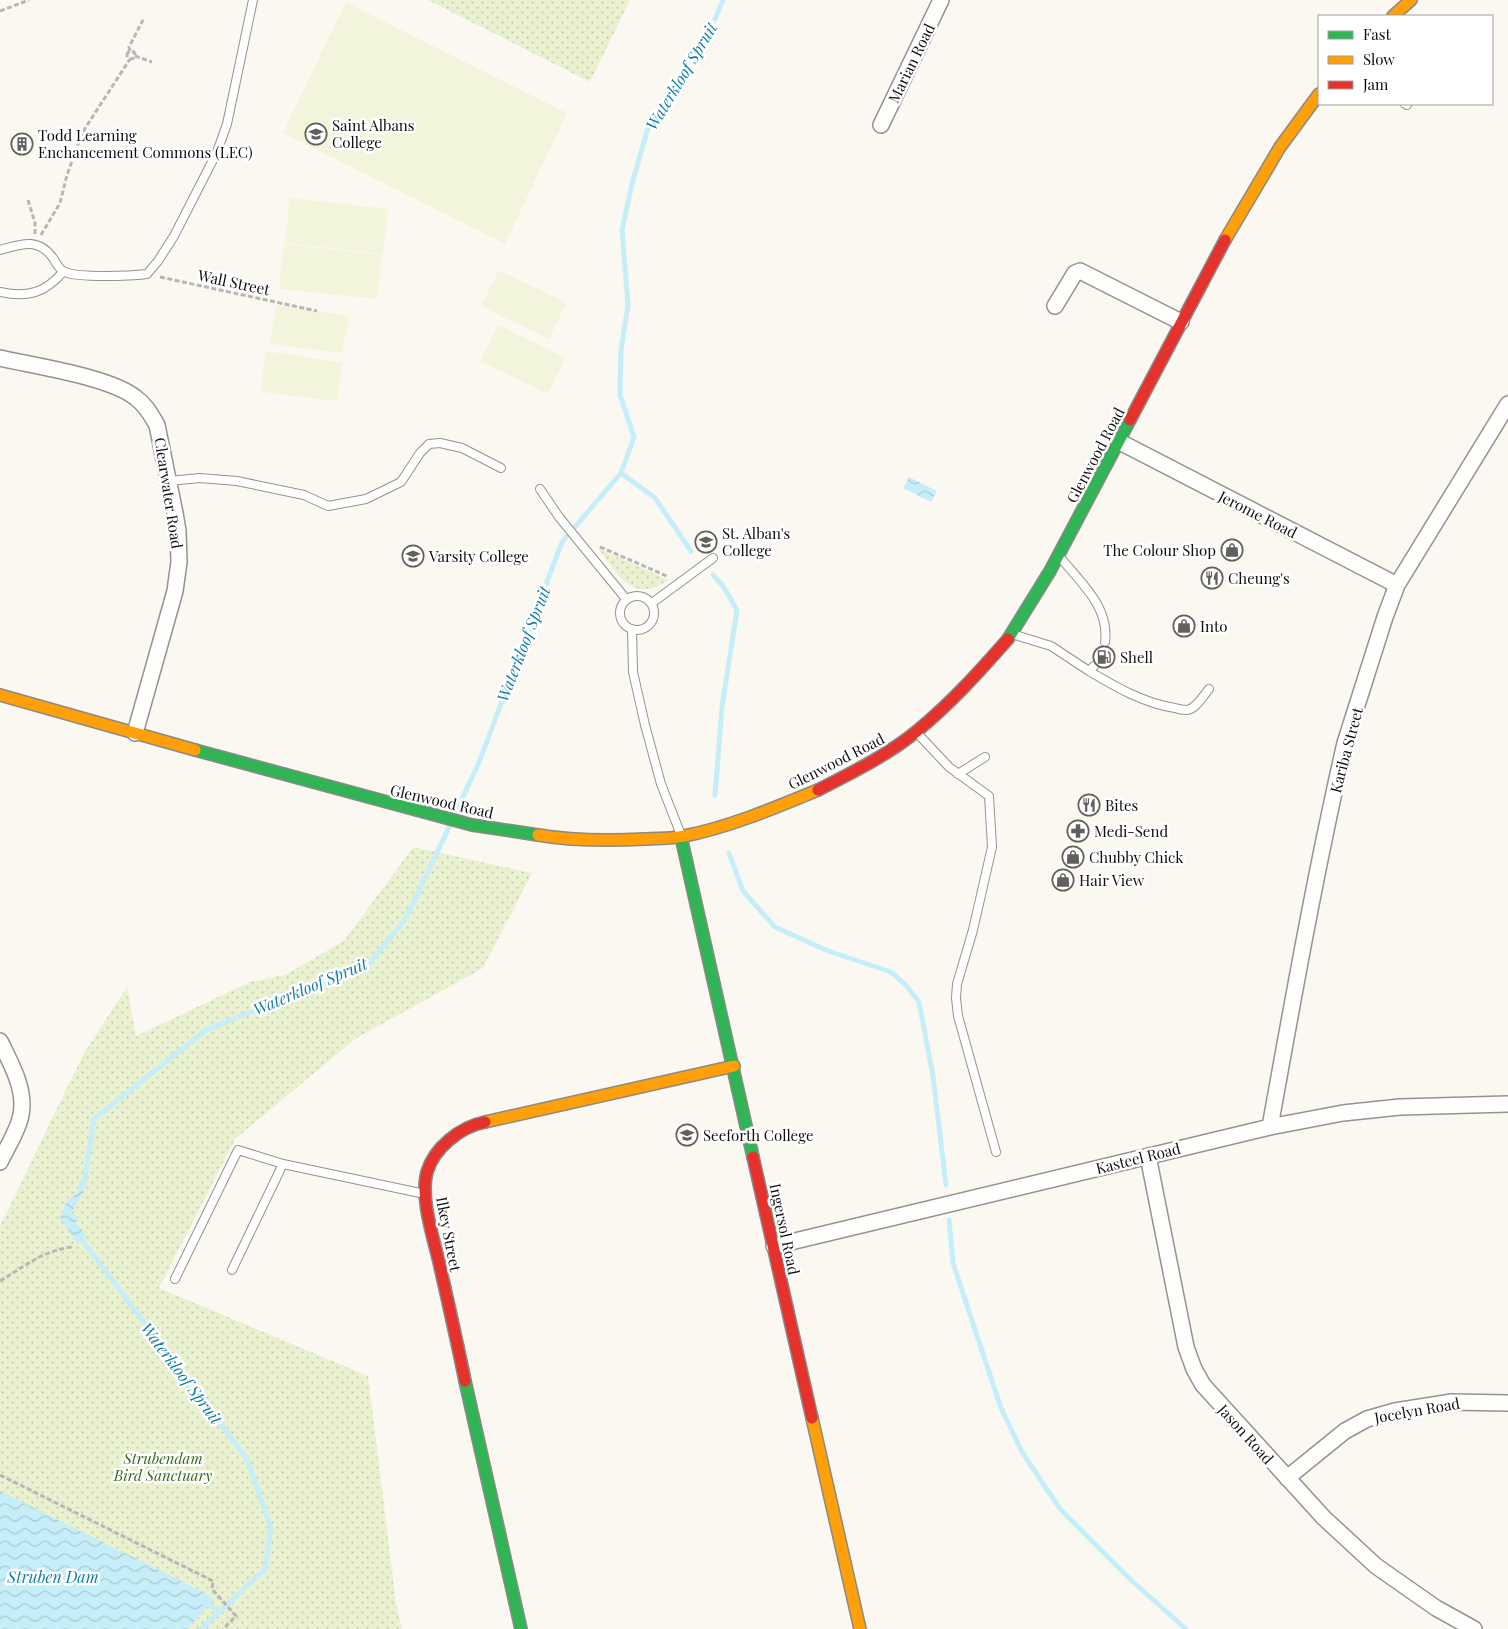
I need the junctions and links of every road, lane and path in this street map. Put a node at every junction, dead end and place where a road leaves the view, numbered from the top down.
1 (28, 0) edge
2 (252, 0) edge
3 (941, 0) edge
4 (1411, 0) edge
5 (0, 11) edge
6 (1394, 15) edge
7 (144, 18) dead end
8 (130, 51) junction
9 (134, 56) junction
10 (130, 59) junction
11 (152, 62) dead end
12 (1318, 95) edge
13 (881, 125) dead end
14 (28, 200) dead end
15 (36, 244) junction
16 (0, 250) edge
17 (63, 272) junction
18 (147, 274) junction
19 (0, 292) edge
20 (1055, 306) dead end
21 (317, 311) dead end
22 (1181, 322) junction
23 (0, 358) edge
24 (1508, 404) edge
25 (1120, 442) junction
26 (501, 468) dead end
27 (169, 482) junction
28 (540, 489) dead end
29 (586, 549) junction
30 (1058, 556) junction
31 (713, 558) dead end
32 (678, 584) junction
33 (1397, 585) junction
34 (626, 599) junction
35 (652, 604) junction
36 (632, 630) junction
37 (1012, 634) junction
38 (1105, 642) dead end
39 (1209, 689) dead end
40 (0, 695) edge
41 (916, 732) junction
42 (135, 733) junction
43 (985, 757) dead end
44 (958, 774) junction
45 (681, 837) junction
46 (0, 1041) edge
47 (734, 1066) junction
48 (1508, 1104) edge
49 (1270, 1127) junction
50 (996, 1152) dead end
51 (1148, 1156) junction
52 (0, 1162) edge
53 (283, 1164) junction
54 (427, 1194) junction
55 (774, 1246) junction
56 (72, 1247) dead end
57 (232, 1270) dead end
58 (175, 1279) dead end
59 (0, 1281) edge
60 (1508, 1403) edge
61 (0, 1474) edge
62 (1287, 1478) junction
63 (223, 1629) edge
64 (521, 1629) edge
65 (860, 1629) edge
66 (1474, 1629) edge

1 - 5 path
2 - 18 lane
3 - 13 street, Marian Road
4 - 6 street
7 - 8 path
8 - 9 path
8 - 10 path
9 - 10 path
9 - 11 path
10 - 15 path
12 - 22 street, Glenwood Road
14 - 15 path
15 - 16 lane
15 - 17 lane
17 - 18 lane
17 - 19 lane
18 - 21 path, Wall Street
20 - 22 street
22 - 25 street, Glenwood Road
23 - 27 street, Clearwater Road
24 - 33 street, Kariba Street
25 - 30 street, Glenwood Road
25 - 33 street, Jerome Road
26 - 27 lane
27 - 42 street, Clearwater Road
28 - 29 lane
29 - 32 path
29 - 34 lane
30 - 37 street, Glenwood Road
30 - 38 lane
31 - 32 lane
32 - 35 lane
33 - 49 street, Kariba Street
34 - 35 lane
34 - 36 lane
35 - 36 lane
36 - 45 lane
37 - 39 lane
37 - 41 street, Glenwood Road
40 - 42 street, Glenwood Road
41 - 44 lane
41 - 45 street, Glenwood Road
42 - 45 street, Glenwood Road
43 - 44 lane
44 - 50 lane
45 - 47 street, Ingersol Road
46 - 52 street
47 - 54 street, Ilkey Street
47 - 55 street, Ingersol Road
48 - 49 street, Kasteel Road
49 - 51 street, Kasteel Road
51 - 55 street, Kasteel Road
51 - 62 street, Jason Road
53 - 54 lane
53 - 57 lane
53 - 58 lane
54 - 64 street, Ilkey Street
55 - 65 street, Ingersol Road
56 - 59 path
60 - 62 street, Jocelyn Road
61 - 63 path
62 - 66 street, Jason Road

